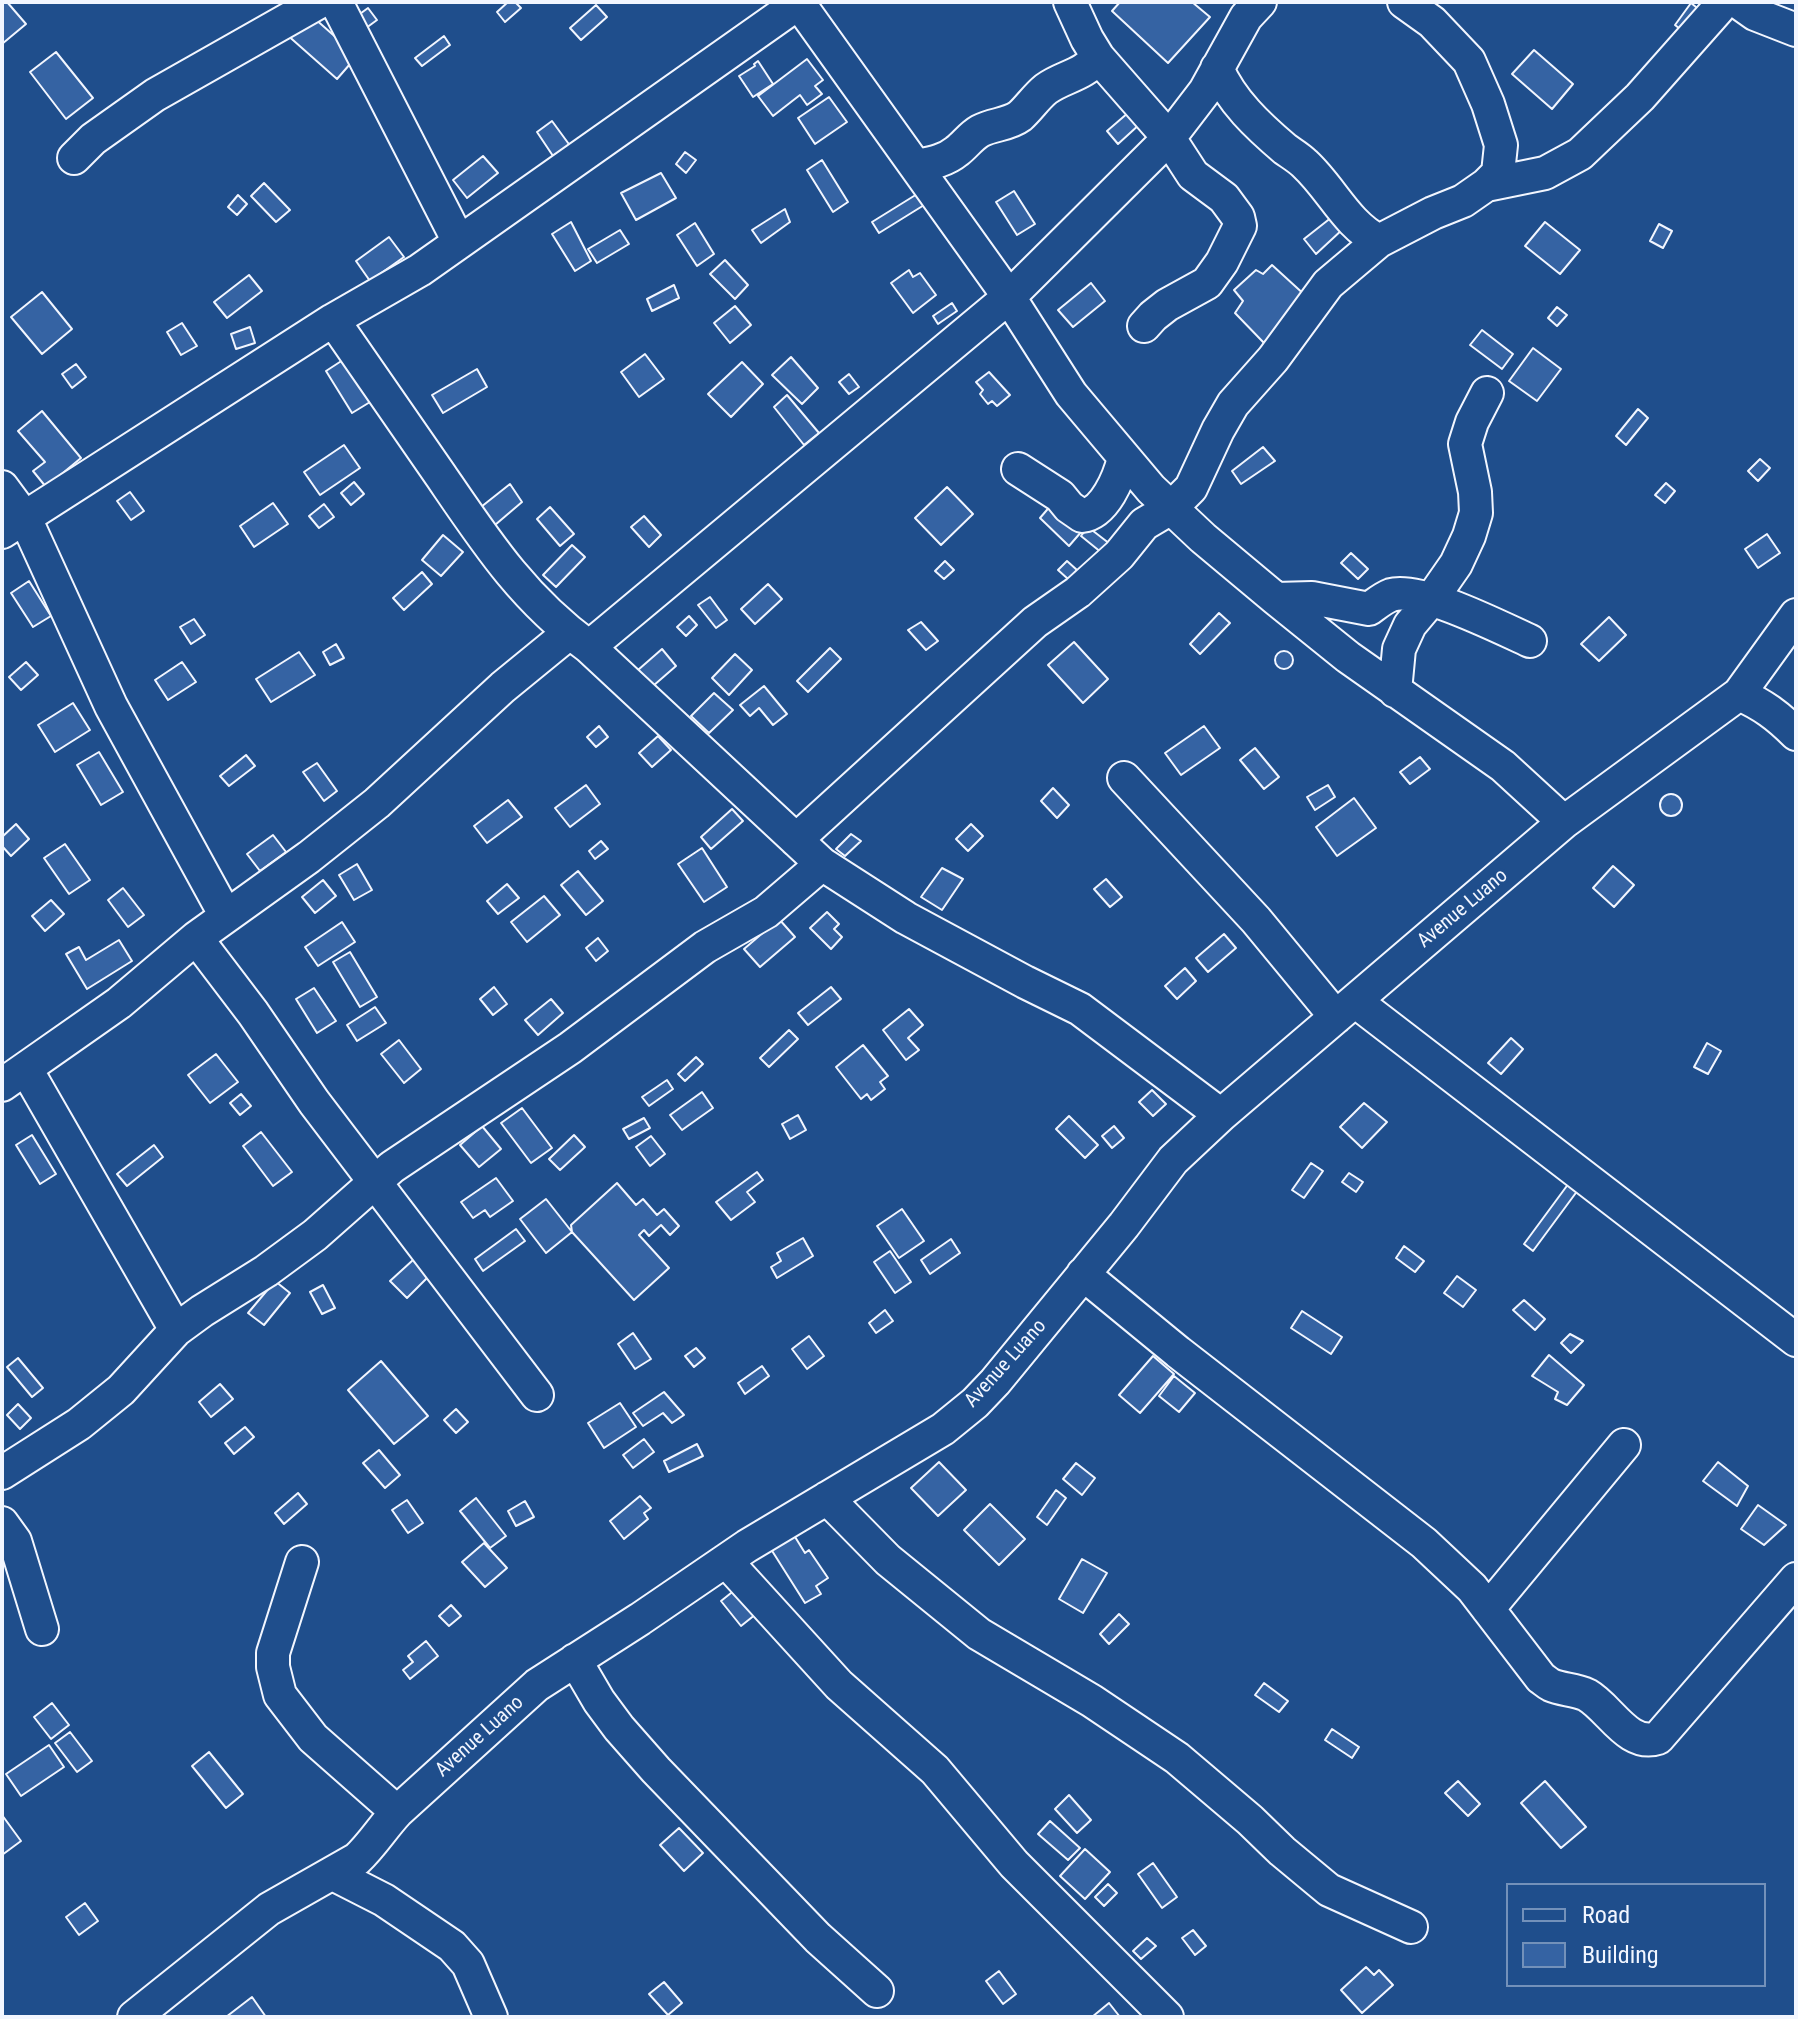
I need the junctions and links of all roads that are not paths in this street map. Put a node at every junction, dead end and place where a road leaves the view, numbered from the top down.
1 (319, 2) edge
2 (336, 2) edge
3 (799, 2) edge
4 (1070, 2) edge
5 (1260, 2) edge
6 (1404, 2) edge
7 (1720, 2) edge
8 (1738, 2) edge
9 (1796, 30) edge
10 (1098, 57) junction
11 (1217, 68) junction
12 (1169, 138) junction
13 (74, 158) dead end
14 (916, 166) junction
15 (1134, 173) junction
16 (1193, 175) junction
17 (1486, 185) junction
18 (1379, 241) junction
19 (459, 242) junction
20 (1009, 297) junction
21 (333, 320) junction
22 (1144, 326) dead end
23 (1487, 393) dead end
24 (1124, 458) junction
25 (1018, 469) dead end
26 (2, 487) edge
27 (1171, 508) junction
28 (14, 525) edge
29 (1276, 599) junction
30 (1431, 600) junction
31 (1796, 615) edge
32 (579, 640) junction
33 (1530, 641) dead end
34 (1395, 691) junction
35 (1739, 694) junction
36 (1796, 734) edge
37 (1124, 778) dead end
38 (1564, 822) junction
39 (796, 840) junction
40 (822, 864) junction
41 (226, 916) junction
42 (196, 938) junction
43 (1345, 1009) junction
44 (14, 1077) edge
45 (1221, 1115) junction
46 (375, 1183) junction
47 (1083, 1274) junction
48 (176, 1330) junction
49 (1796, 1340) edge
50 (537, 1395) dead end
51 (1624, 1445) dead end
52 (2, 1473) edge
53 (827, 1498) junction
54 (2, 1523) edge
55 (726, 1561) junction
56 (302, 1562) dead end
57 (1796, 1579) edge
58 (1488, 1609) junction
59 (42, 1629) dead end
60 (575, 1660) junction
61 (397, 1812) junction
62 (333, 1874) junction
63 (1411, 1927) dead end
64 (877, 1991) dead end
65 (143, 2014) edge
66 (491, 2017) edge
67 (1167, 2017) edge

1 - 13 street
2 - 19 street
3 - 14 street
3 - 19 street
4 - 10 street
5 - 11 street
6 - 17 street
7 - 17 street
8 - 9 street
10 - 12 street
10 - 14 street
11 - 12 street
11 - 18 street
12 - 15 street
12 - 16 street
14 - 20 street
15 - 16 street
15 - 20 street
16 - 22 street
17 - 18 street
18 - 27 street
19 - 21 street
20 - 24 street
20 - 32 street
21 - 28 street
21 - 32 street
23 - 30 street
24 - 25 street
24 - 27 street
26 - 28 street
27 - 29 street
27 - 39 street
28 - 41 street
29 - 30 street
29 - 34 street
30 - 33 street
30 - 34 street
31 - 35 street, Avenue Luano
32 - 39 street
32 - 41 street
34 - 38 street
35 - 36 street
35 - 38 street, Avenue Luano
37 - 43 street
38 - 43 street, Avenue Luano
39 - 40 street
40 - 45 street
40 - 46 street
41 - 42 street
42 - 44 street
42 - 46 street
43 - 45 street, Avenue Luano
43 - 49 street
44 - 48 street
45 - 47 street, Avenue Luano
46 - 48 street
46 - 50 street
47 - 53 street, Avenue Luano
47 - 58 street
48 - 52 street
51 - 58 street
53 - 55 street, Avenue Luano
53 - 63 street
54 - 59 street
55 - 60 street, Avenue Luano
55 - 67 street
56 - 61 street
57 - 58 street
60 - 61 street, Avenue Luano
60 - 64 street
61 - 62 street, Avenue Luano
62 - 65 street, Avenue Luano
62 - 66 street

